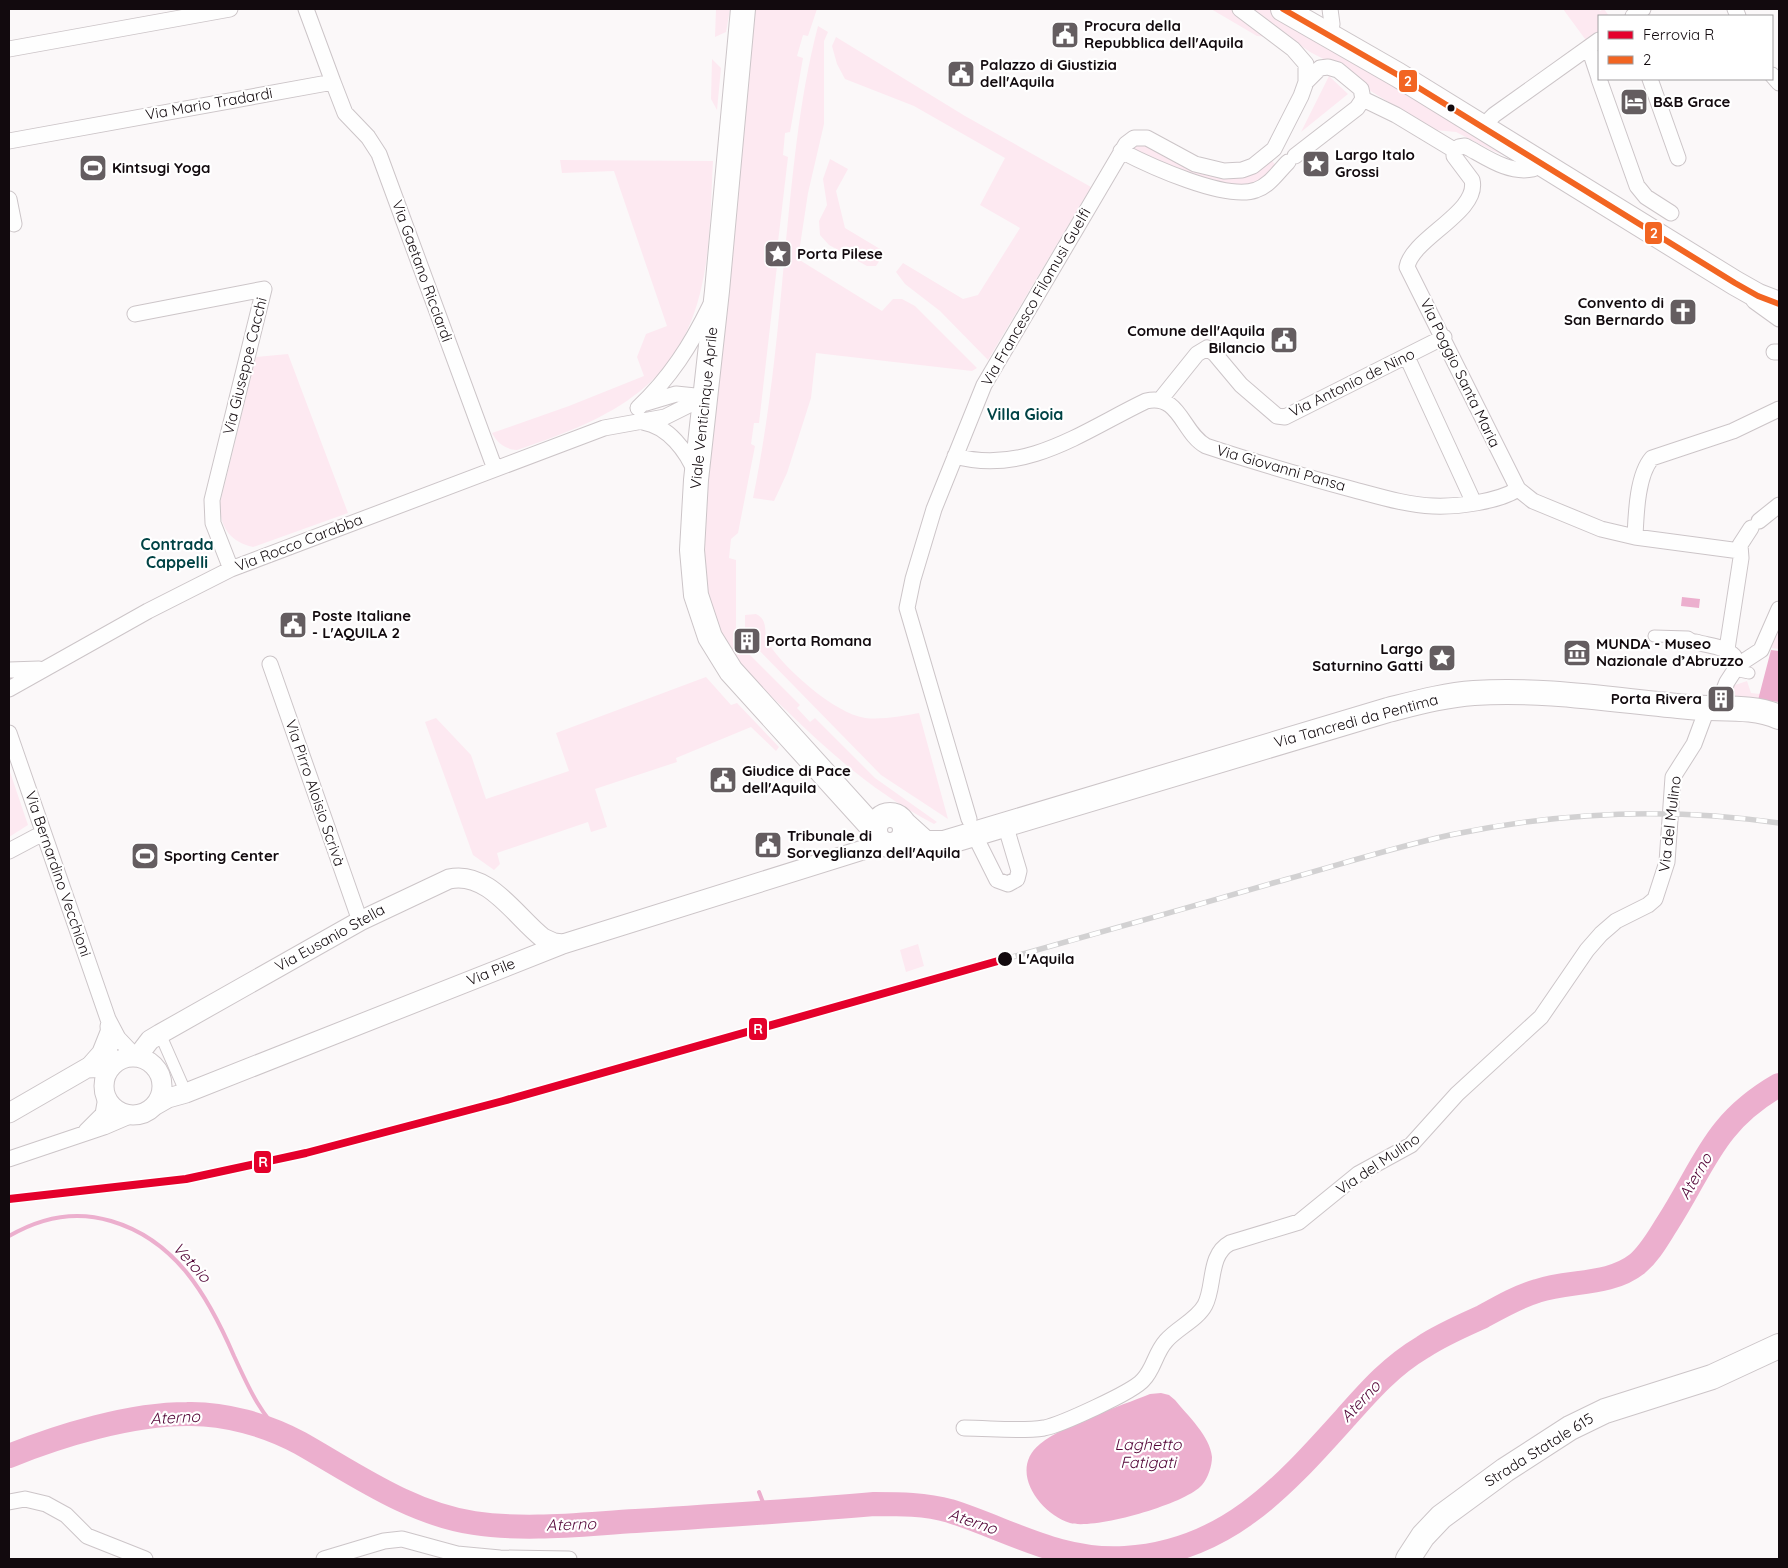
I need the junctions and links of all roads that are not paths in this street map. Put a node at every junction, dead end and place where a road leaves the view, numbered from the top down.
1 (230, 9) edge
2 (306, 9) edge
3 (743, 9) edge
4 (1240, 9) edge
5 (1283, 9) edge
6 (1330, 9) edge
7 (1330, 35) junction
8 (1594, 44) edge
9 (9, 49) edge
10 (1598, 72) edge
11 (1599, 80) edge
12 (1650, 80) edge
13 (333, 82) junction
14 (1306, 82) junction
15 (1363, 99) junction
16 (1483, 126) junction
17 (9, 141) edge
18 (1276, 146) junction
19 (1454, 150) junction
20 (1121, 151) junction
21 (1678, 158) dead end
22 (1292, 159) junction
23 (1540, 161) junction
24 (9, 199) edge
25 (1671, 213) dead end
26 (14, 224) dead end
27 (717, 291) junction
28 (1749, 291) junction
29 (1779, 304) edge
30 (135, 314) dead end
31 (1779, 318) edge
32 (1444, 337) junction
33 (1406, 357) junction
34 (705, 397) junction
35 (1160, 400) junction
36 (1779, 409) edge
37 (639, 415) junction
38 (955, 456) junction
39 (495, 469) junction
40 (696, 476) junction
41 (1518, 489) junction
42 (1474, 503) junction
43 (1779, 504) edge
44 (1635, 537) junction
45 (1740, 551) junction
46 (231, 569) junction
47 (1779, 609) edge
48 (1654, 636) dead end
49 (1696, 642) joint
50 (1727, 649) junction
51 (270, 664) dead end
52 (48, 667) junction
53 (1741, 668) junction
54 (9, 670) edge
55 (9, 689) edge
56 (1717, 705) junction
57 (1779, 718) edge
58 (9, 733) edge
59 (1005, 824) junction
60 (970, 825) junction
61 (887, 831) junction
62 (43, 833) junction
63 (9, 851) edge
64 (360, 921) junction
65 (527, 925) junction
66 (563, 944) junction
67 (521, 961) junction
68 (109, 1024) junction
69 (157, 1036) junction
70 (137, 1057) junction
71 (111, 1067) junction
72 (85, 1069) junction
73 (59, 1086) junction
74 (105, 1093) junction
75 (186, 1093) junction
76 (154, 1106) junction
77 (9, 1113) edge
78 (132, 1115) junction
79 (82, 1133) junction
80 (9, 1159) edge
81 (1779, 1346) edge
82 (964, 1428) dead end
83 (9, 1502) edge
84 (145, 1559) edge
85 (324, 1559) edge
86 (569, 1559) edge
87 (1408, 1559) edge

1 - 9 street
2 - 13 street
3 - 27 main road, Viale Venticinque Aprile
4 - 14 street
5 - 7 main road
6 - 7 street
7 - 16 main road
8 - 10 street
8 - 16 street
11 - 25 street
12 - 21 street
13 - 17 street, Via Mario Tradardi
13 - 39 street, Via Gaetano Ricciardi
14 - 15 street
14 - 18 street, Via Francesco Filomusi Guelfi
15 - 19 street
15 - 22 street
16 - 23 main road
18 - 20 street, Via Francesco Filomusi Guelfi
18 - 22 street
19 - 23 street
19 - 32 street, Via Poggio Santa Maria
20 - 22 street
20 - 38 street, Via Francesco Filomusi Guelfi
23 - 28 main road
24 - 26 street
27 - 34 main road, Viale Venticinque Aprile
27 - 37 street
28 - 29 main road
28 - 31 street
30 - 46 street, Via Giuseppe Cacchi
32 - 33 street, Via Antonio de Nino
32 - 41 street, Via Poggio Santa Maria
33 - 35 street, Via Antonio de Nino
33 - 42 street
34 - 37 street, Via Rocco Carabba
34 - 40 main road, Viale Venticinque Aprile
35 - 38 street
35 - 42 street, Via Giovanni Pansa
36 - 44 street
37 - 39 street, Via Rocco Carabba
37 - 40 street
38 - 60 street, Via Francesco Filomusi Guelfi
39 - 46 street, Via Rocco Carabba
40 - 61 main road, Viale Venticinque Aprile
41 - 42 street, Via Giovanni Pansa
41 - 44 street, Via Poggio Santa Maria
43 - 45 street
44 - 45 street, Via Poggio Santa Maria
45 - 50 street
46 - 52 street, Via Rocco Carabba
47 - 53 street
48 - 49 street
49 - 50 street
50 - 53 street
51 - 64 street, Via Pirro Aloisio Scrivà
52 - 54 street
52 - 55 street, Via Rocco Carabba
53 - 56 street
56 - 57 main road, Via Tancredi da Pentima
56 - 59 main road, Via Tancredi da Pentima
56 - 82 street, Via del Mulino
58 - 62 street, Via Bernardino Vecchioni
59 - 60 main road, Via Tancredi da Pentima
59 - 60 street, Via Francesco Filomusi Guelfi
60 - 61 main road, Via Tancredi da Pentima
61 - 66 street, Via Pile
62 - 63 street
62 - 68 street, Via Bernardino Vecchioni
64 - 65 street, Via Eusanio Stella
64 - 69 street, Via Eusanio Stella
65 - 66 street, Via Eusanio Stella
65 - 67 street
66 - 67 street, Via Pile
67 - 75 street, Via Pile
68 - 69 street
68 - 70 street, Via Bernardino Vecchioni
68 - 71 street, Via Bernardino Vecchioni
68 - 72 street
69 - 70 street, Via Eusanio Stella
69 - 75 street
70 - 71 street
70 - 76 street
71 - 72 street
71 - 74 street
72 - 73 street
73 - 74 street
73 - 77 street
74 - 78 street
74 - 79 street
75 - 76 street, Via Pile
76 - 78 street
78 - 79 street
79 - 80 street
81 - 87 main road, Strada Statale 615
83 - 84 street
85 - 86 street

